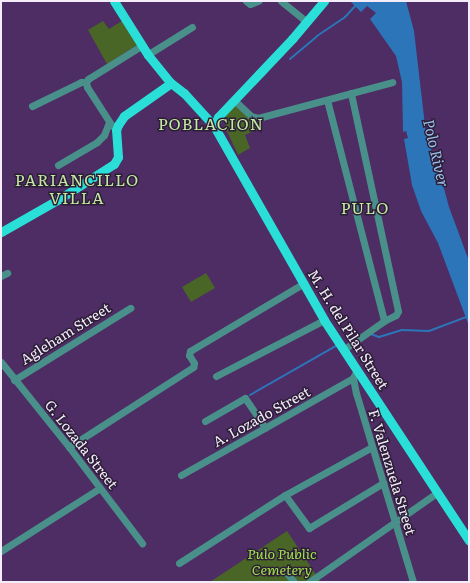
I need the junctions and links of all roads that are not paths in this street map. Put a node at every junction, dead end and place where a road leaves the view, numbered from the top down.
1 (114, 1) edge
2 (246, 1) edge
3 (258, 1) edge
4 (281, 1) edge
5 (324, 1) edge
6 (307, 22) junction
7 (192, 27) dead end
8 (141, 46) junction
9 (147, 55) junction
10 (86, 82) junction
11 (392, 82) dead end
12 (171, 83) junction
13 (351, 93) junction
14 (234, 100) junction
15 (327, 100) junction
16 (32, 106) dead end
17 (109, 122) junction
18 (214, 126) junction
19 (116, 130) junction
20 (58, 165) dead end
21 (1, 232) edge
22 (304, 283) junction
23 (130, 308) dead end
24 (324, 320) junction
25 (384, 321) junction
26 (343, 350) junction
27 (1, 362) edge
28 (355, 374) junction
29 (216, 376) dead end
30 (14, 380) junction
31 (205, 421) dead end
32 (265, 428) junction
33 (68, 446) junction
34 (372, 446) junction
35 (181, 475) dead end
36 (383, 483) junction
37 (100, 488) junction
38 (438, 492) junction
39 (284, 495) junction
40 (395, 523) junction
41 (469, 541) edge
42 (142, 543) dead end
43 (1, 551) edge
44 (179, 563) dead end
45 (288, 573) dead end
46 (294, 582) edge
47 (309, 582) edge
48 (413, 582) edge

1 - 8 main road, M. H. del Pilar Street
2 - 3 street
4 - 6 street
5 - 6 main road
6 - 14 main road
7 - 9 street
8 - 9 main road, M. H. del Pilar Street
8 - 10 street
9 - 12 main road, M. H. del Pilar Street
10 - 16 street
10 - 17 street
11 - 13 street
12 - 18 main road, M. H. del Pilar Street
12 - 19 main road
13 - 15 street
13 - 25 street
14 - 15 street
14 - 18 main road
15 - 25 street
17 - 19 street
17 - 20 street
18 - 22 main road, M. H. del Pilar Street
19 - 21 main road
22 - 24 main road, M. H. del Pilar Street
22 - 33 street
23 - 30 street, Agleham Street
24 - 26 main road, M. H. del Pilar Street
24 - 29 street
25 - 26 street
26 - 28 main road, M. H. del Pilar Street
27 - 30 street, G. Lozada Street
28 - 32 street, A. Lozado Street
28 - 34 street, F. Valenzuela Street
28 - 38 main road, M. H. del Pilar Street
30 - 33 street, G. Lozada Street
31 - 32 street
32 - 35 street, A. Lozado Street
33 - 37 street, G. Lozada Street
34 - 36 street, F. Valenzuela Street
34 - 39 street
36 - 39 street
36 - 40 street, F. Valenzuela Street
37 - 42 street, G. Lozada Street
37 - 43 street
38 - 40 street
38 - 41 main road, M. H. del Pilar Street
39 - 44 street
40 - 47 street
40 - 48 street, F. Valenzuela Street
45 - 46 street

